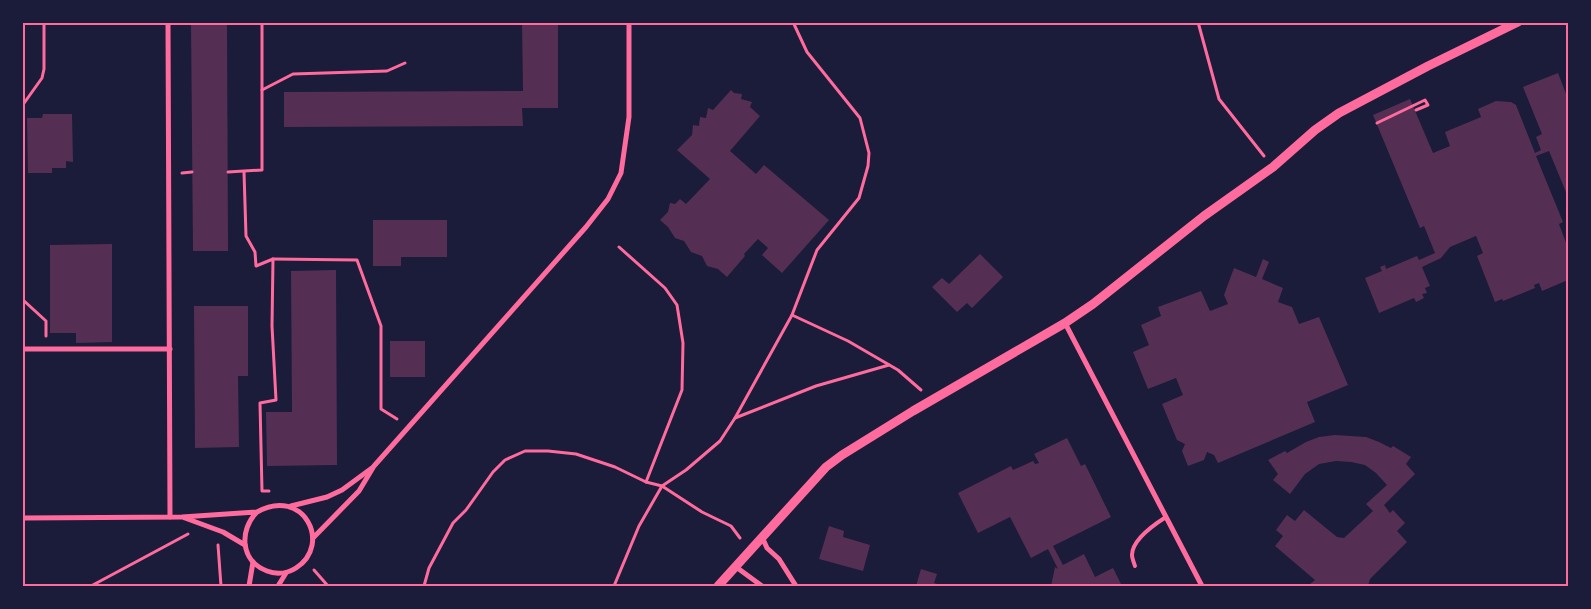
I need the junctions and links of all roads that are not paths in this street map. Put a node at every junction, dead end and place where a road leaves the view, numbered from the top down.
1 (168, 22) edge
2 (629, 22) edge
3 (1518, 22) edge
4 (1065, 324) junction
5 (170, 348) junction
6 (22, 349) edge
7 (374, 466) junction
8 (291, 506) junction
9 (257, 512) junction
10 (170, 517) junction
11 (182, 517) junction
12 (1166, 517) junction
13 (22, 518) edge
14 (762, 537) junction
15 (313, 538) junction
16 (245, 545) junction
17 (253, 562) junction
18 (1134, 566) dead end
19 (736, 567) junction
20 (286, 573) junction
21 (249, 586) edge
22 (278, 586) edge
23 (718, 586) edge
24 (762, 586) edge
25 (796, 586) edge
26 (1202, 586) edge

1 - 5 street
2 - 7 street
3 - 4 street
4 - 12 street
4 - 14 street
5 - 6 street
5 - 10 street
7 - 8 street
7 - 15 street
8 - 9 street
8 - 15 street
9 - 11 street
9 - 16 street
10 - 11 street
10 - 13 street
11 - 16 street
12 - 18 lane
12 - 26 street
14 - 19 street
14 - 25 street
15 - 20 street
16 - 17 street
17 - 20 street
17 - 21 street
19 - 23 street
19 - 24 street
20 - 22 street

